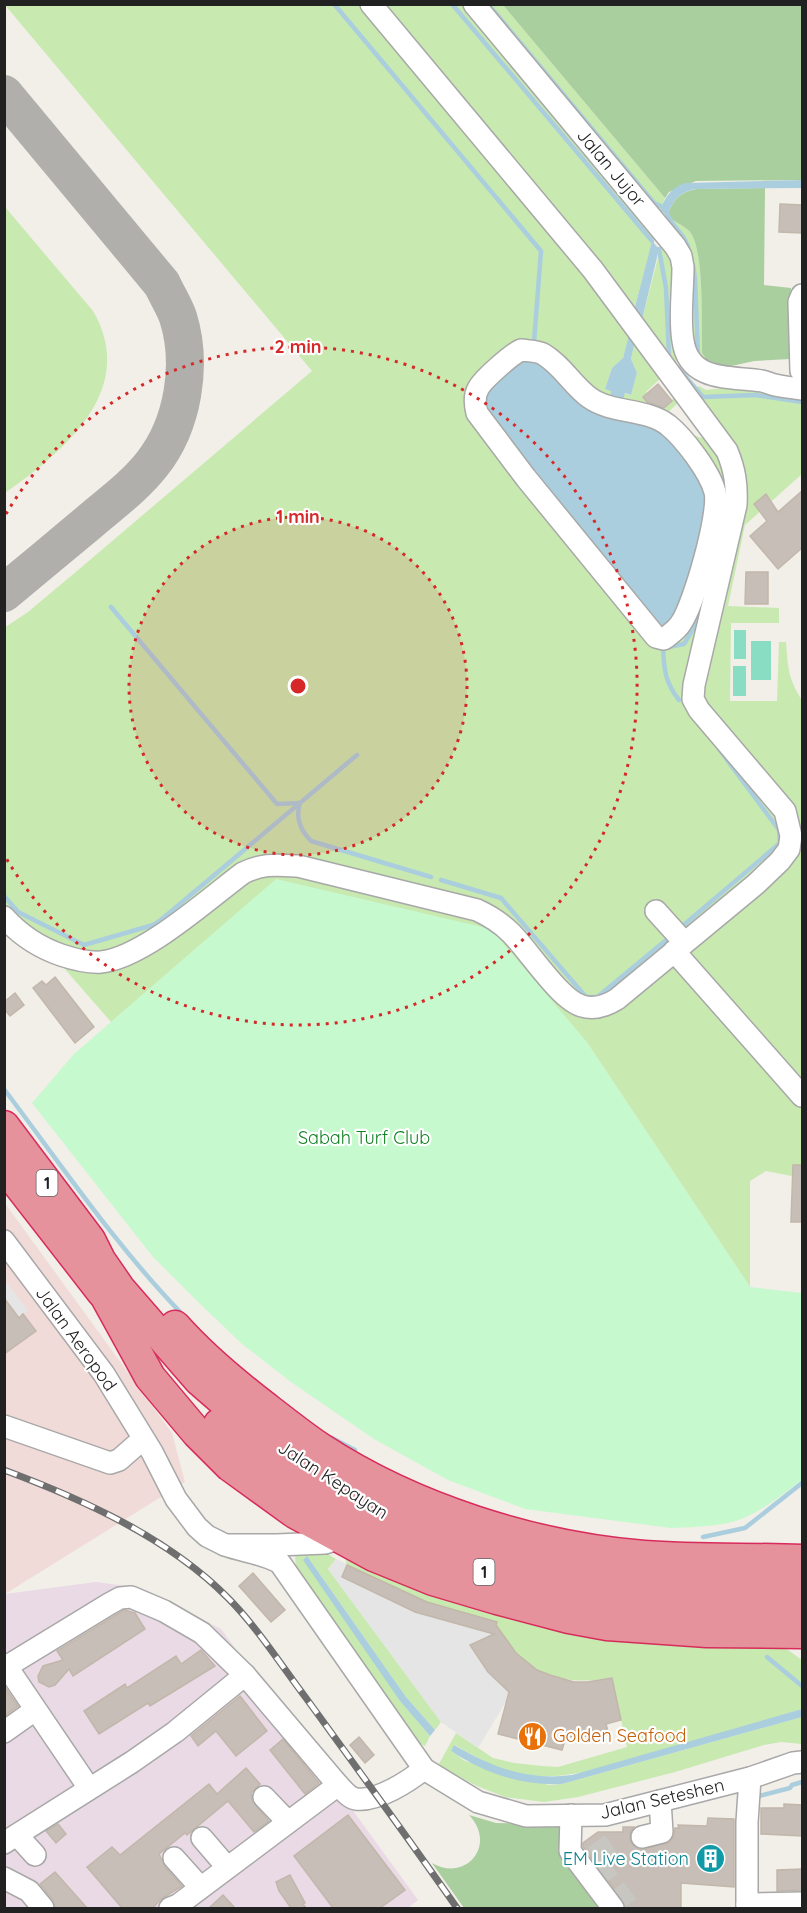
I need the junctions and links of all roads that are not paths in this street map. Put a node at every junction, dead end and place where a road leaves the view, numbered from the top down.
1 (371, 4) edge
2 (474, 4) edge
3 (802, 295) edge
4 (802, 377) edge
5 (698, 412) junction
6 (673, 432) junction
7 (656, 911) dead end
8 (4, 917) edge
9 (679, 946) junction
10 (802, 1096) edge
11 (4, 1126) edge
12 (4, 1167) edge
13 (4, 1223) edge
14 (90, 1240) junction
15 (4, 1241) edge
16 (106, 1297) junction
17 (215, 1407) junction
18 (128, 1413) junction
19 (4, 1426) edge
20 (143, 1439) junction
21 (340, 1538) junction
22 (295, 1544) junction
23 (225, 1545) junction
24 (802, 1553) edge
25 (773, 1559) junction
26 (802, 1560) edge
27 (802, 1581) edge
28 (300, 1590) junction
29 (802, 1605) edge
30 (766, 1631) junction
31 (802, 1633) edge
32 (802, 1651) edge
33 (6, 1667) edge
34 (245, 1675) junction
35 (35, 1710) junction
36 (4, 1732) edge
37 (802, 1762) edge
38 (424, 1768) junction
39 (750, 1778) junction
40 (338, 1785) junction
41 (89, 1788) junction
42 (264, 1797) dead end
43 (660, 1801) junction
44 (288, 1822) junction
45 (575, 1830) junction
46 (642, 1837) dead end
47 (202, 1838) dead end
48 (11, 1839) edge
49 (35, 1855) dead end
50 (174, 1858) dead end
51 (227, 1867) junction
52 (4, 1878) edge
53 (200, 1887) junction
54 (802, 1903) edge
55 (747, 1906) edge
56 (43, 1908) edge
57 (170, 1908) edge
58 (613, 1908) edge

1 - 5 street
2 - 4 street, Jalan Jujor
3 - 4 street
5 - 6 street
5 - 9 street
6 - 6 street
7 - 9 street
8 - 9 street
9 - 10 street
11 - 14 highway, Jalan Kepayan / 1
12 - 16 highway, Jalan Kepayan / 1
13 - 18 street
14 - 17 highway, Jalan Kepayan / 1
14 - 25 highway
15 - 18 street, Jalan Aeropod
16 - 17 highway, Jalan Kepayan / 1
16 - 21 highway
17 - 27 highway, Jalan Kepayan / 1
17 - 29 highway, Jalan Kepayan / 1
18 - 20 street, Jalan Aeropod
19 - 20 street
20 - 23 street, Jalan Aeropod
21 - 22 street
21 - 30 highway
22 - 23 street
22 - 28 street, Jalan Seteshen
23 - 28 street, Jalan Seteshen
24 - 25 highway
25 - 26 highway
28 - 38 street, Jalan Seteshen
30 - 31 highway
30 - 32 highway
33 - 34 street
33 - 35 street
34 - 40 street
34 - 41 street
35 - 36 street
35 - 41 street
37 - 39 street, Jalan Seteshen
38 - 40 street
38 - 45 street, Jalan Seteshen
39 - 43 street, Jalan Seteshen
39 - 55 street
40 - 44 street
41 - 48 street
42 - 44 street
43 - 45 street, Jalan Seteshen
43 - 46 street
44 - 51 street
45 - 58 street
47 - 51 street
48 - 49 street
50 - 53 street
51 - 53 street
52 - 56 street
53 - 57 street
54 - 55 street

